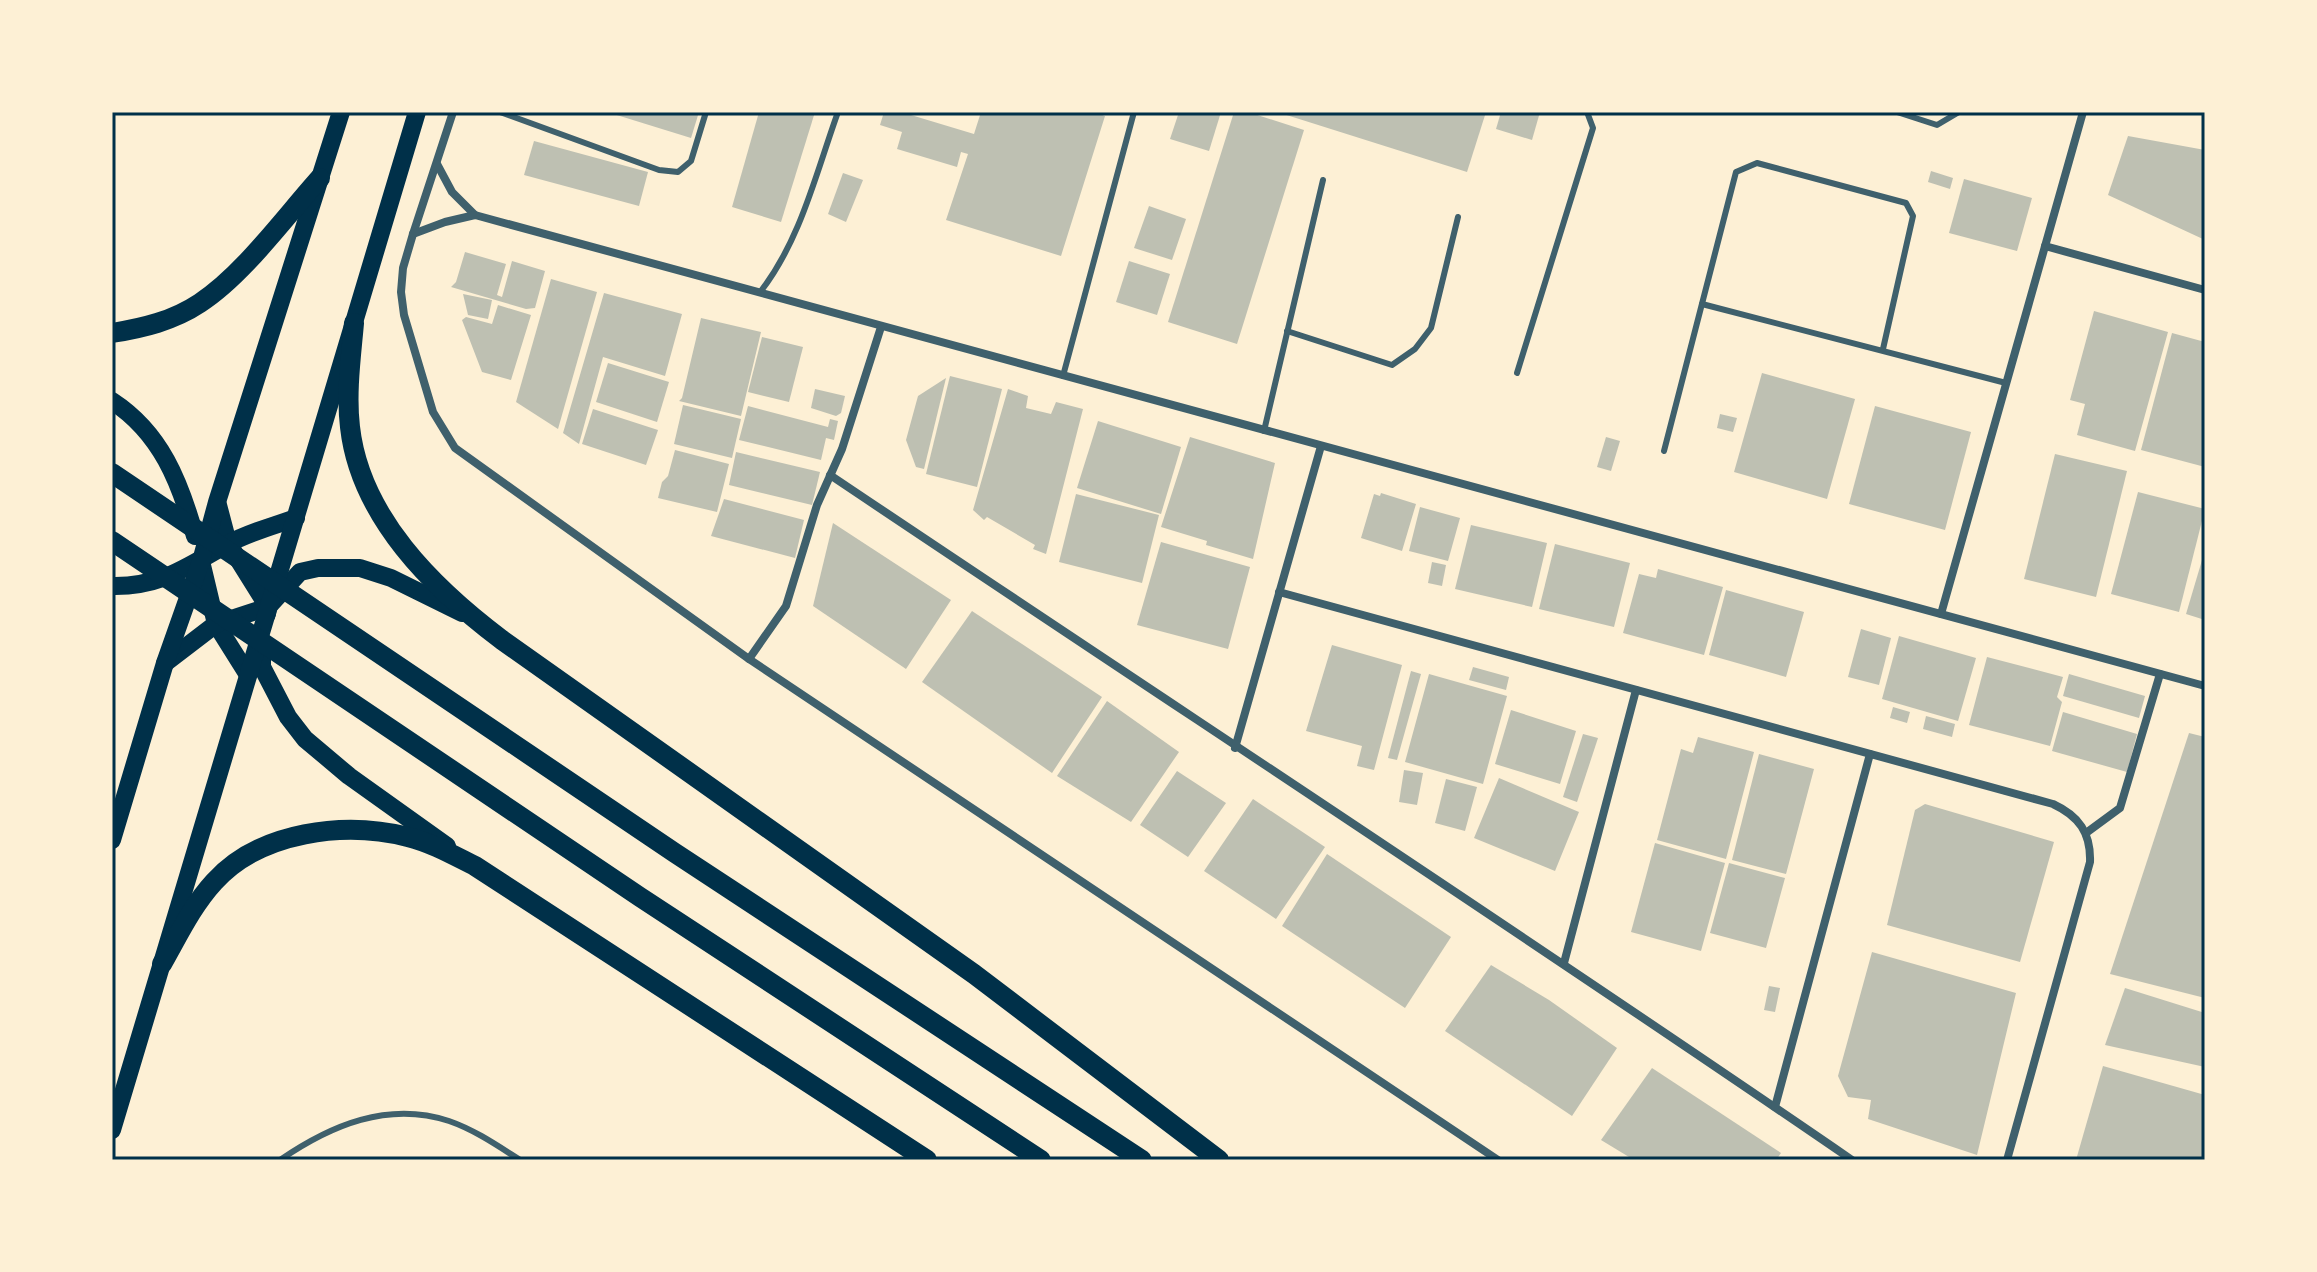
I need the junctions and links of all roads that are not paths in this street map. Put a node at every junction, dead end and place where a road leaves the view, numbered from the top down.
1 (341, 112) edge
2 (417, 112) edge
3 (453, 112) edge
4 (500, 112) edge
5 (706, 112) edge
6 (838, 112) edge
7 (1134, 112) edge
8 (1587, 112) edge
9 (1897, 112) edge
10 (1959, 112) edge
11 (2083, 112) edge
12 (437, 164) junction
13 (320, 178) junction
14 (1323, 180) dead end
15 (475, 215) junction
16 (1458, 217) dead end
17 (413, 234) junction
18 (2045, 246) junction
19 (2205, 290) edge
20 (761, 291) junction
21 (1702, 304) junction
22 (354, 323) junction
23 (881, 327) junction
24 (1287, 331) junction
25 (112, 333) edge
26 (1883, 349) junction
27 (1517, 373) dead end
28 (1063, 376) junction
29 (2006, 383) junction
30 (112, 401) edge
31 (1264, 431) junction
32 (1321, 446) junction
33 (1664, 451) dead end
34 (112, 473) edge
35 (830, 475) junction
36 (217, 502) junction
37 (296, 518) junction
38 (112, 541) edge
39 (228, 543) junction
40 (201, 561) junction
41 (112, 586) edge
42 (1279, 592) junction
43 (268, 607) junction
44 (1941, 614) junction
45 (475, 620) junction
46 (216, 624) junction
47 (749, 659) junction
48 (165, 663) junction
49 (2160, 674) junction
50 (248, 675) junction
51 (2205, 686) edge
52 (1636, 690) junction
53 (1235, 748) junction
54 (1870, 754) junction
55 (2086, 833) junction
56 (112, 840) edge
57 (475, 866) junction
58 (1564, 963) junction
59 (162, 964) junction
60 (1775, 1107) junction
61 (112, 1130) edge
62 (280, 1160) edge
63 (520, 1160) edge
64 (927, 1160) edge
65 (1041, 1160) edge
66 (1142, 1160) edge
67 (1219, 1160) edge
68 (1498, 1160) edge
69 (1852, 1160) edge
70 (2007, 1160) edge

1 - 13 main road
2 - 22 main road
3 - 12 street
4 - 5 lane
6 - 20 lane
7 - 28 lane
8 - 27 lane
9 - 10 lane
11 - 18 street
12 - 15 street
12 - 17 street
13 - 25 highway
13 - 36 main road
14 - 24 lane
15 - 17 street
15 - 20 street
16 - 24 lane
17 - 47 street
18 - 19 street
18 - 29 street
20 - 23 street
21 - 26 lane
21 - 26 lane
21 - 33 lane
22 - 37 main road
22 - 45 highway
23 - 28 street
23 - 35 street
24 - 31 lane
26 - 29 lane
28 - 31 street
29 - 44 street
30 - 40 main road
31 - 32 street
32 - 42 street
32 - 44 street
34 - 66 highway
35 - 47 street
35 - 53 street
36 - 39 main road
36 - 40 main road
37 - 39 main road
37 - 43 main road
38 - 65 highway
39 - 40 main road
39 - 43 main road
40 - 41 main road
40 - 46 main road
40 - 48 main road
42 - 52 street
42 - 53 street
43 - 45 main road
43 - 46 main road
43 - 50 main road
43 - 57 main road
44 - 49 street
45 - 67 highway
46 - 48 main road
46 - 50 main road
47 - 68 street
48 - 56 main road
49 - 51 street
49 - 55 street
50 - 59 main road
52 - 54 street
52 - 58 street
53 - 58 street
54 - 55 street
54 - 60 street
55 - 70 street
57 - 59 highway
57 - 64 highway
58 - 60 street
59 - 61 main road
60 - 69 street
62 - 63 lane

